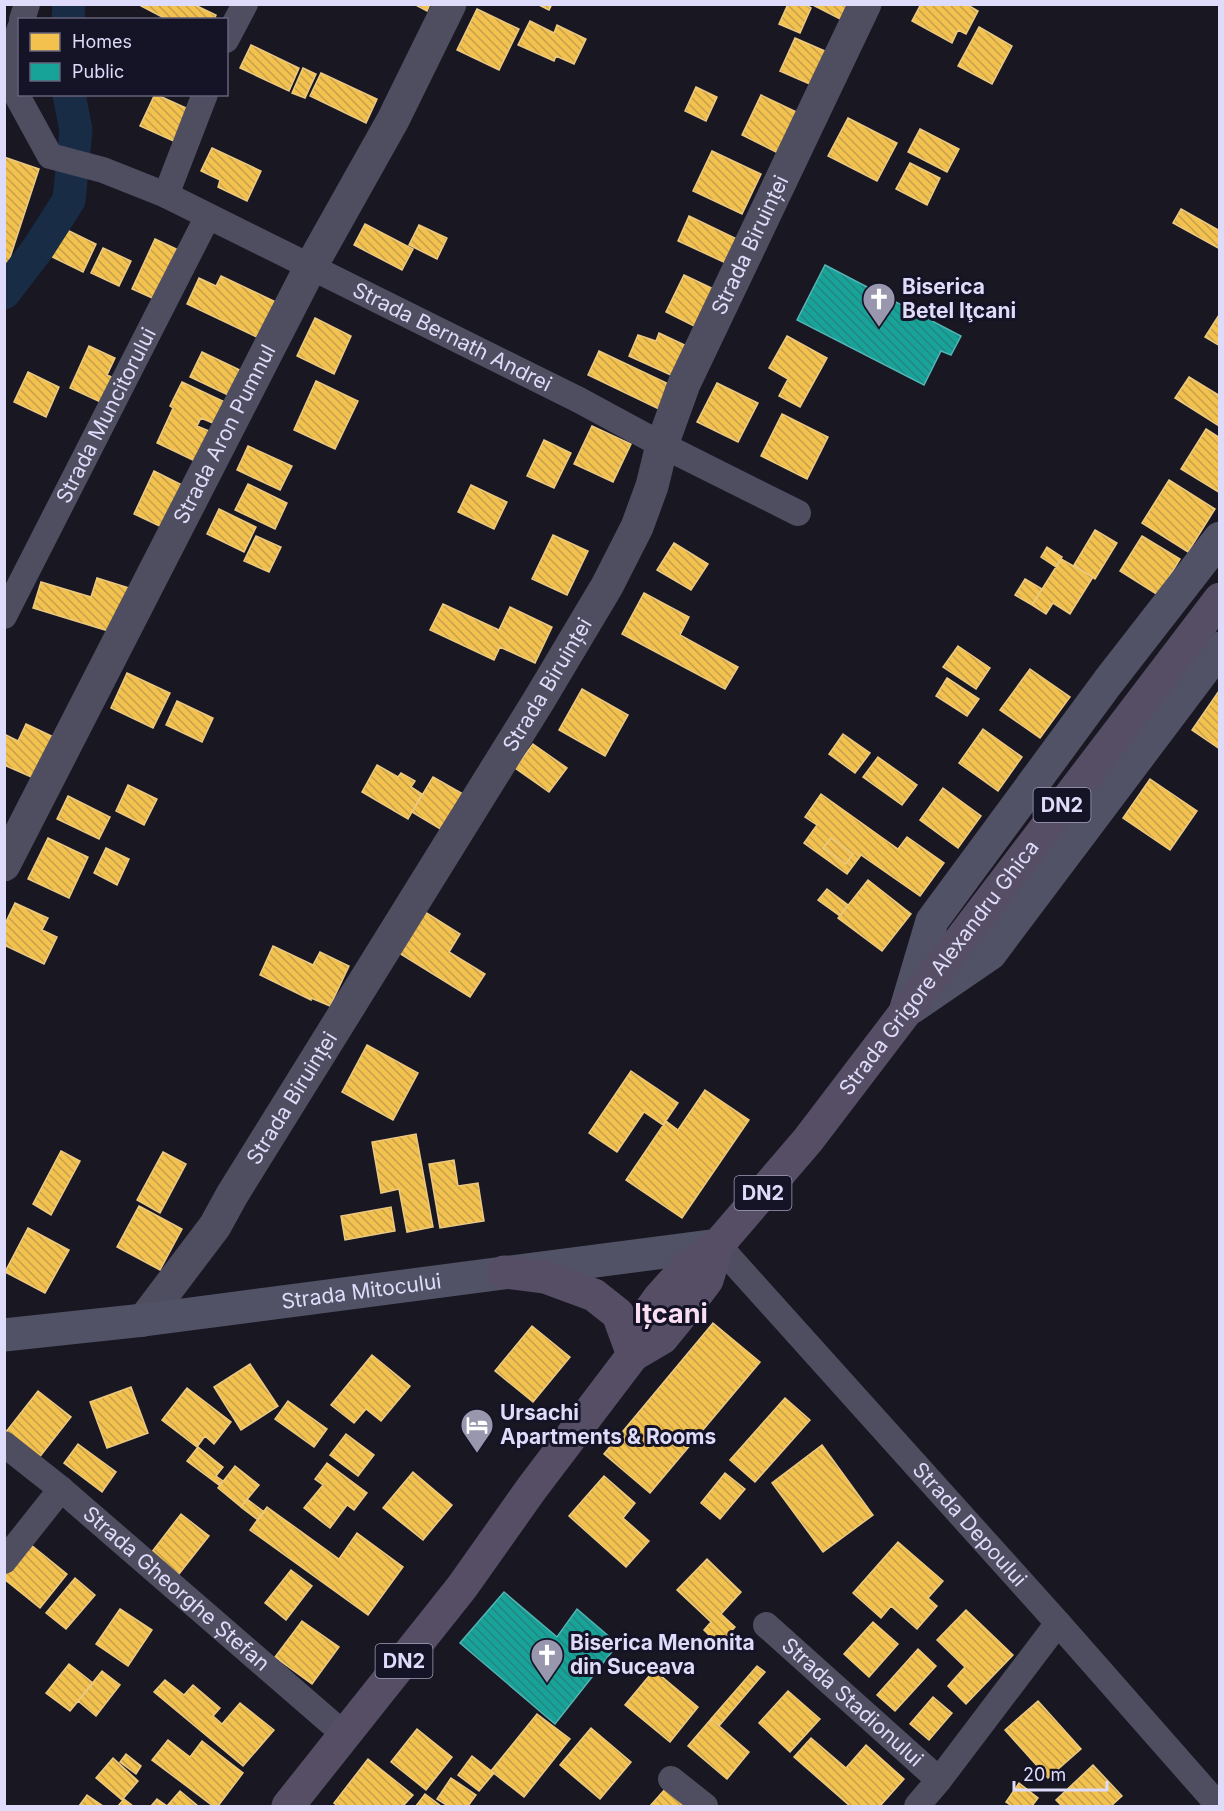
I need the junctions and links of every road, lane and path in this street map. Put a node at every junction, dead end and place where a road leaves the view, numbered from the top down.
1 (245, 4) edge
2 (450, 4) edge
3 (865, 4) edge
4 (18, 34) edge
5 (228, 36) edge
6 (204, 96) edge
7 (166, 195) junction
8 (208, 216) junction
9 (310, 268) junction
10 (662, 445) junction
11 (798, 513) dead end
12 (1220, 538) edge
13 (1220, 598) edge
14 (4, 615) edge
15 (1220, 648) edge
16 (4, 866) edge
17 (905, 1012) junction
18 (718, 1245) junction
19 (504, 1272) junction
20 (144, 1320) junction
21 (4, 1335) edge
22 (633, 1355) junction
23 (4, 1444) edge
24 (61, 1489) junction
25 (4, 1561) edge
26 (1058, 1623) junction
27 (766, 1624) dead end
28 (345, 1735) junction
29 (671, 1779) dead end
30 (939, 1780) junction
31 (288, 1806) edge
32 (705, 1806) edge
33 (917, 1806) edge
34 (1219, 1806) edge

1 - 5 street
2 - 9 street, Strada Aron Pumnul
3 - 10 street, Strada Biruinței
4 - 7 street, Strada Bernath Andrei
6 - 7 street
7 - 8 street, Strada Bernath Andrei
8 - 9 street, Strada Bernath Andrei
8 - 14 street, Strada Muncitorului
9 - 10 street, Strada Bernath Andrei
9 - 16 street, Strada Aron Pumnul
10 - 11 street, Strada Bernath Andrei
10 - 20 street, Strada Biruinței
12 - 17 main road
13 - 17 main road, Strada Grigore Alexandru Ghica / DN2
15 - 17 main road
17 - 18 main road, Strada Grigore Alexandru Ghica / DN2
18 - 19 main road, Strada Mitocului
18 - 22 main road, Strada Grigore Alexandru Ghica / DN2
18 - 26 street, Strada Depoului
19 - 20 main road, Strada Mitocului
19 - 22 main road
20 - 21 main road, Strada Mitocului
22 - 28 main road, Strada Grigore Alexandru Ghica / DN2
23 - 24 street, Strada Gheorghe Ștefan
24 - 25 street
24 - 28 street, Strada Gheorghe Ștefan
26 - 30 street, Strada Stadionului
26 - 34 street, Strada Depoului
27 - 30 street, Strada Stadionului
28 - 31 main road, Strada Grigore Alexandru Ghica / DN2
29 - 32 street
30 - 33 street, Strada Stadionului

